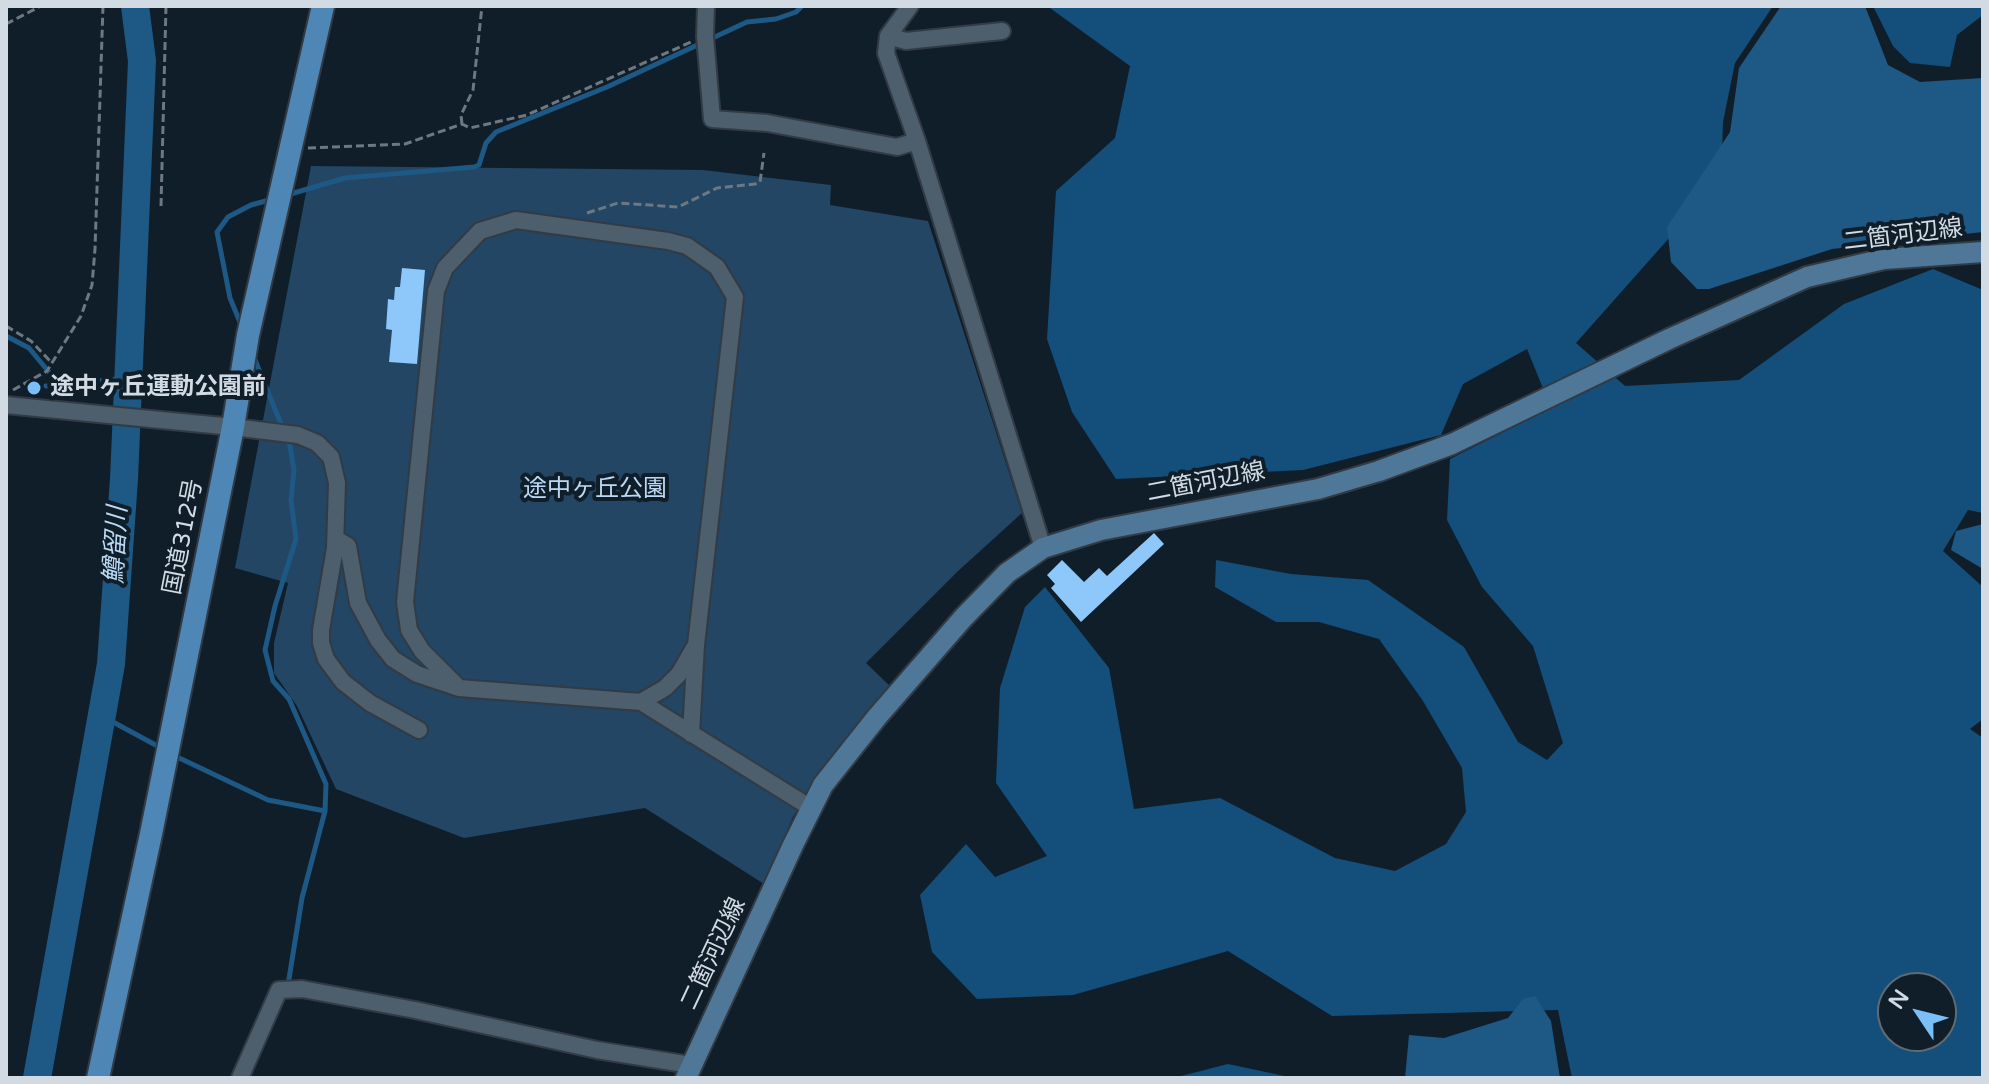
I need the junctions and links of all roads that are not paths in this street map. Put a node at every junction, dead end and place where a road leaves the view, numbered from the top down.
1 (323, 6) edge
2 (706, 6) edge
3 (910, 6) edge
4 (1002, 31) dead end
5 (888, 36) junction
6 (917, 141) junction
7 (1983, 252) edge
8 (6, 405) edge
9 (233, 427) junction
10 (336, 539) junction
11 (1043, 548) junction
12 (696, 645) junction
13 (459, 688) junction
14 (641, 702) junction
15 (419, 730) dead end
16 (691, 734) junction
17 (811, 808) junction
18 (688, 1072) edge
19 (98, 1078) edge
20 (240, 1078) edge

1 - 9 highway, 国道312号
2 - 6 street
3 - 5 street
4 - 5 street
5 - 6 street
6 - 11 street
7 - 11 main road, 二箇河辺線
8 - 9 street
9 - 10 street
9 - 19 highway, 国道312号
10 - 13 street
10 - 15 street
11 - 17 main road, 二箇河辺線
12 - 13 street
12 - 14 street
12 - 16 street
13 - 14 street
14 - 16 street
16 - 17 street
17 - 18 main road, 二箇河辺線
18 - 20 street

